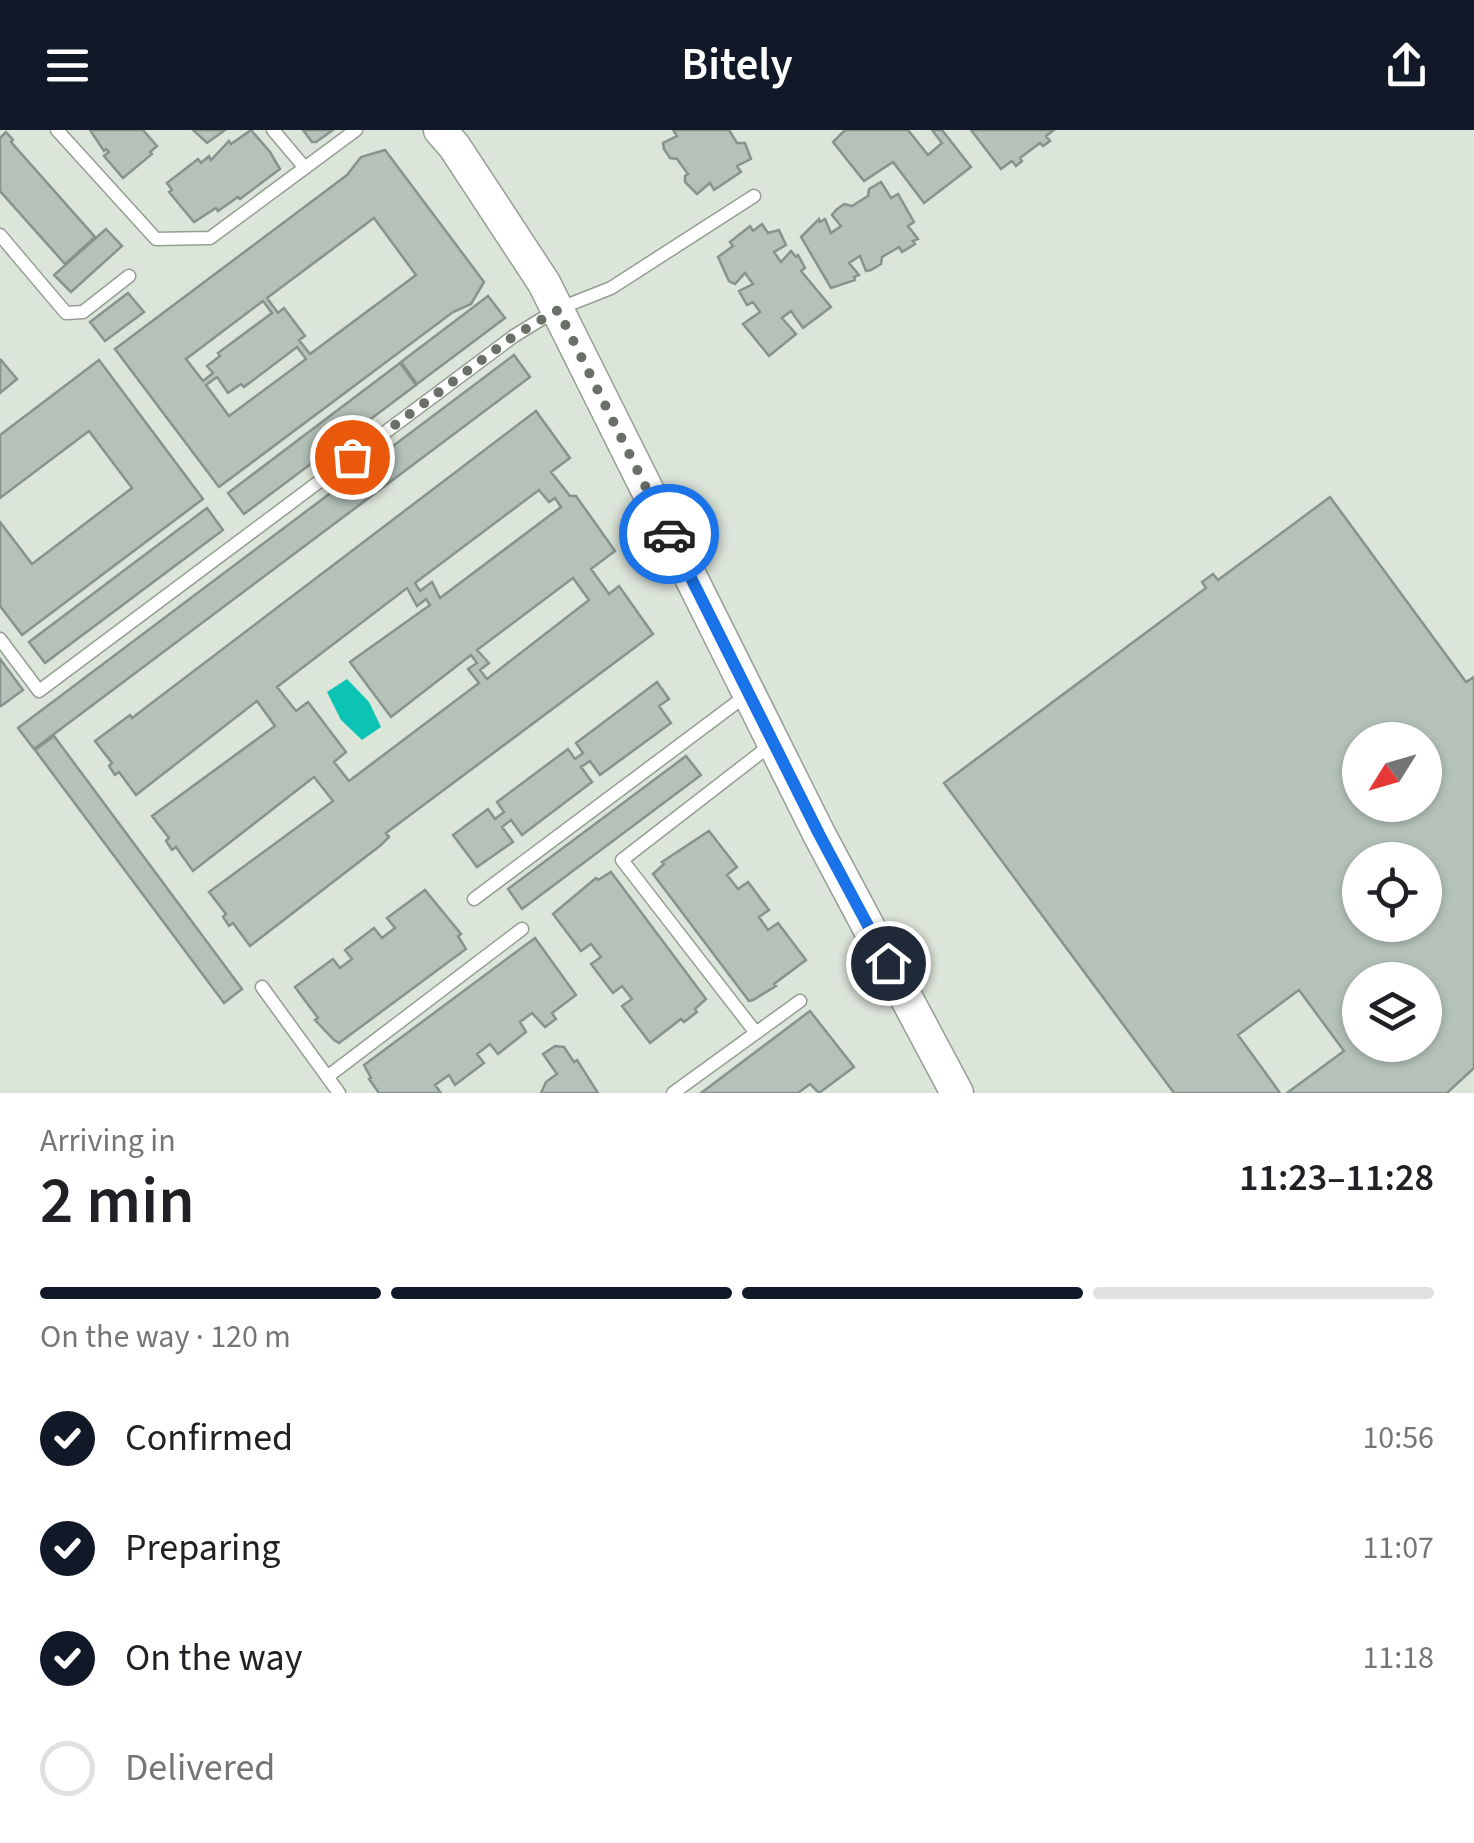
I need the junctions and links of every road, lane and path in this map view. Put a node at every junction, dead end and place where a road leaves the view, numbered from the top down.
1 (57, 130) edge
2 (273, 130) edge
3 (356, 130) edge
4 (440, 130) edge
5 (305, 168) junction
6 (754, 196) dead end
7 (0, 235) edge
8 (129, 276) dead end
9 (558, 310) junction
10 (0, 639) edge
11 (749, 693) junction
12 (774, 743) junction
13 (474, 900) dead end
14 (522, 929) dead end
15 (262, 987) dead end
16 (800, 1001) dead end
17 (756, 1033) junction
18 (328, 1077) junction
19 (339, 1093) edge
20 (673, 1093) edge
21 (957, 1093) edge

1 - 5 lane
2 - 5 lane
3 - 5 lane
4 - 9 street
6 - 9 lane
7 - 8 lane
9 - 10 lane
9 - 11 street
11 - 12 street
11 - 13 lane
12 - 17 lane
12 - 21 street
14 - 18 lane
15 - 18 lane
16 - 17 lane
17 - 20 lane
18 - 19 lane

